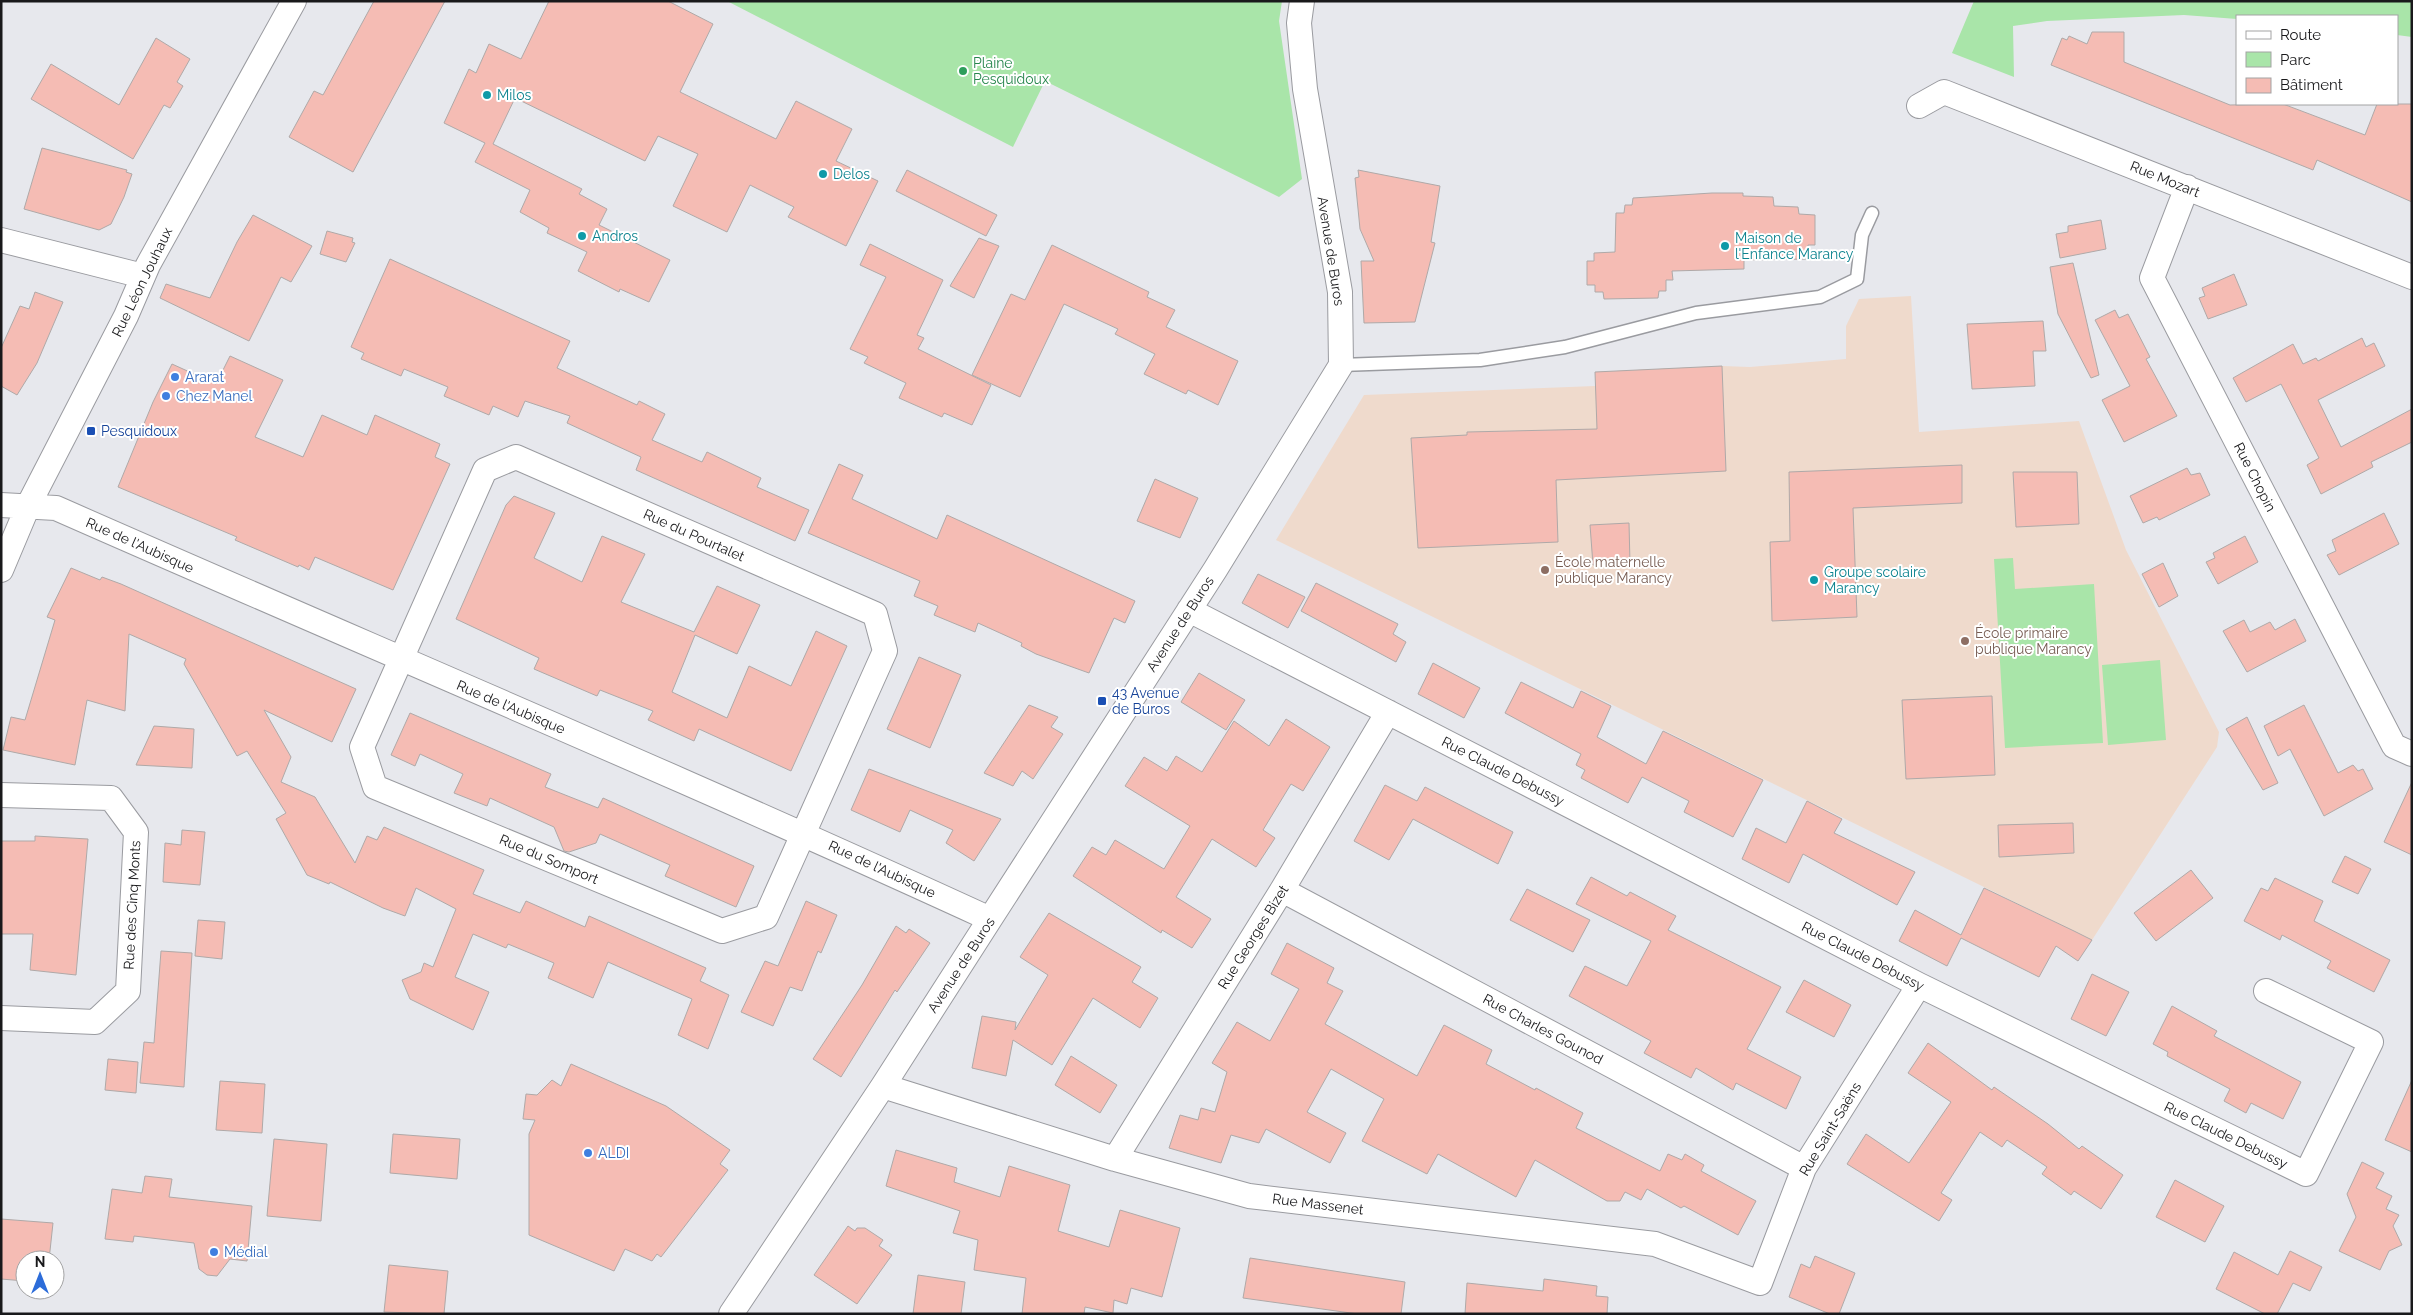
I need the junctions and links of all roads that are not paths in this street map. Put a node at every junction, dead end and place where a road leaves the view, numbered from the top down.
1 (294, 1) edge
2 (1302, 1) edge
3 (1919, 106) dead end
4 (2187, 187) junction
5 (1872, 214) dead end
6 (1, 240) edge
7 (143, 276) junction
8 (2412, 278) edge
9 (1341, 365) junction
10 (1, 505) edge
11 (28, 506) junction
12 (1, 570) edge
13 (1189, 610) junction
14 (401, 660) junction
15 (1388, 712) junction
16 (2412, 754) edge
17 (1, 794) edge
18 (803, 833) junction
19 (1282, 890) junction
20 (990, 920) junction
21 (1919, 985) junction
22 (2266, 991) dead end
23 (1, 1018) edge
24 (883, 1086) junction
25 (1115, 1159) junction
26 (1804, 1168) junction
27 (1760, 1283) joint
28 (731, 1314) edge

1 - 7 street, Rue Léon Jouhaux
2 - 9 street, Avenue de Buros
3 - 4 street, Rue Mozart
4 - 8 street, Rue Mozart
4 - 16 street, Rue Chopin
5 - 9 lane
6 - 7 street
7 - 11 street, Rue Léon Jouhaux
9 - 13 street, Avenue de Buros
10 - 11 street, Rue de l'Aubisque
11 - 12 street, Rue Léon Jouhaux
11 - 14 street, Rue de l'Aubisque
13 - 15 street, Rue Claude Debussy
13 - 20 street, Avenue de Buros
14 - 18 street, Rue de l'Aubisque
14 - 18 street, Rue du Somport
14 - 18 street, Rue du Pourtalet
15 - 19 street, Rue Georges Bizet
15 - 21 street, Rue Claude Debussy
17 - 23 street, Rue des Cinq Monts
18 - 20 street, Rue de l'Aubisque
19 - 25 street, Rue Georges Bizet
19 - 26 street, Rue Charles Gounod
20 - 24 street, Avenue de Buros
21 - 22 street, Rue Claude Debussy
21 - 26 street, Rue Saint-Saëns
24 - 25 street, Rue Massenet
24 - 28 street, Avenue de Buros
25 - 27 street, Rue Massenet
26 - 27 street, Rue Saint-Saëns

